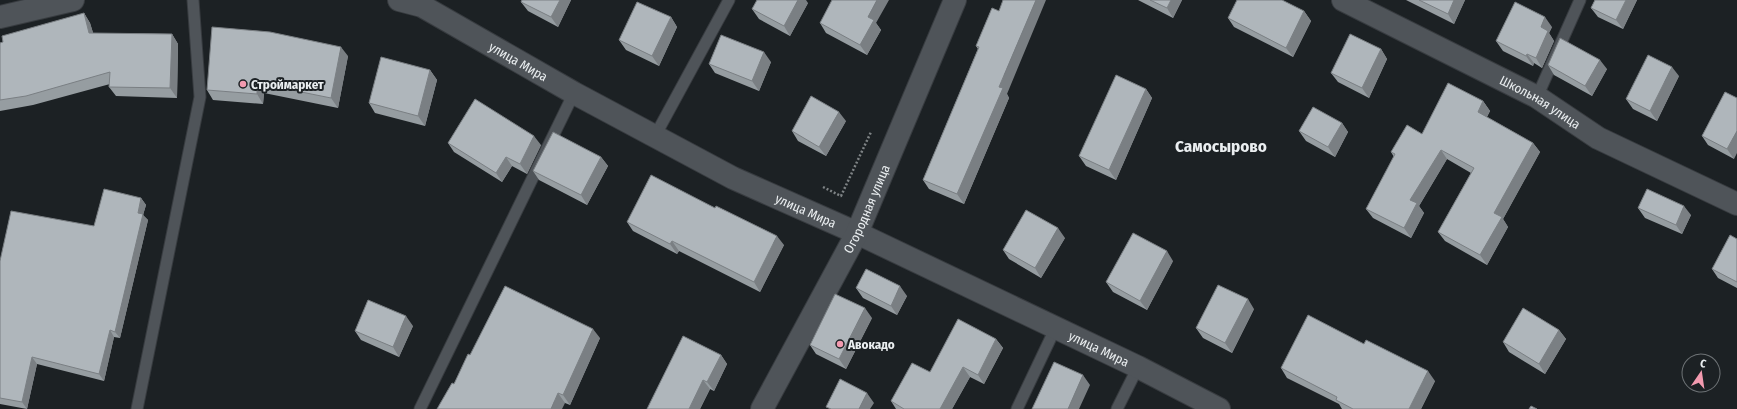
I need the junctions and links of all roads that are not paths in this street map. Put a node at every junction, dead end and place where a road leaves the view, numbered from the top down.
1 (73, 0) edge
2 (193, 0) edge
3 (399, 0) edge
4 (729, 0) edge
5 (955, 0) edge
6 (1343, 0) edge
7 (1580, 0) edge
8 (0, 17) edge
9 (574, 93) junction
10 (1538, 97) junction
11 (655, 136) junction
12 (1737, 204) edge
13 (857, 233) junction
14 (1055, 329) junction
15 (1138, 367) junction
16 (137, 409) edge
17 (420, 409) edge
18 (762, 409) edge
19 (1017, 409) edge
20 (1117, 409) edge
21 (1220, 409) edge

1 - 8 street
2 - 16 lane
3 - 9 street, улица Мира
4 - 11 lane
5 - 13 street, Огородная улица
6 - 10 street, Школьная улица
7 - 10 lane
9 - 11 street, улица Мира
9 - 17 lane
10 - 12 street, Школьная улица
11 - 13 street, улица Мира
13 - 14 street, улица Мира
13 - 18 street, Огородная улица
14 - 15 street, улица Мира
14 - 19 lane
15 - 20 lane
15 - 21 street, улица Мира

